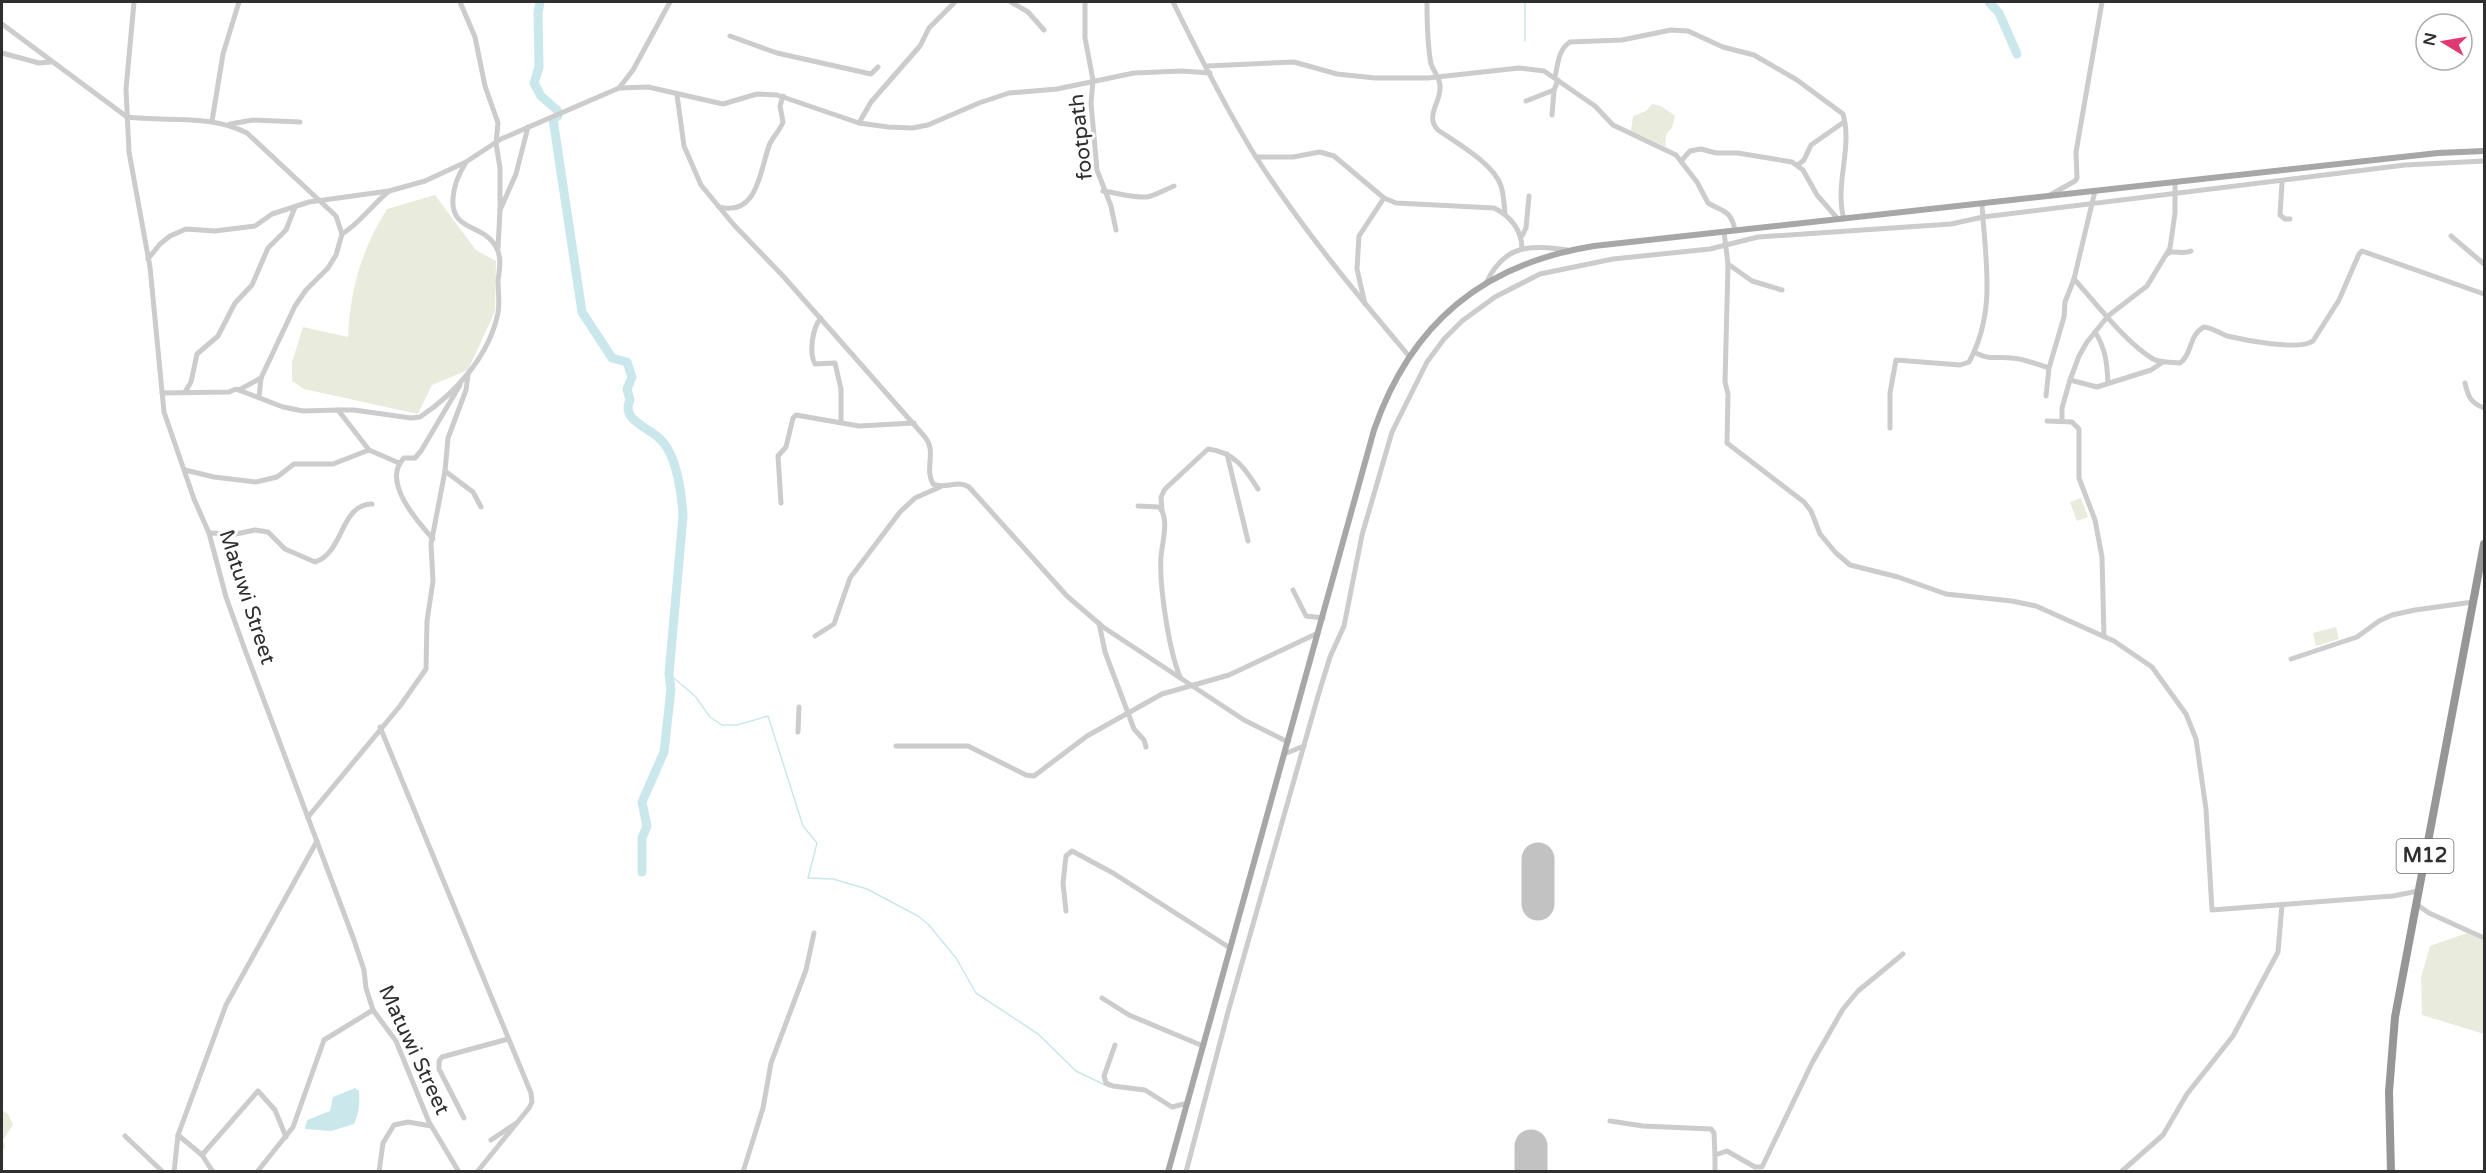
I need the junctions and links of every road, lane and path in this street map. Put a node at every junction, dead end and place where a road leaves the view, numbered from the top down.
1 (134, 2) edge
2 (239, 2) edge
3 (460, 2) edge
4 (670, 2) edge
5 (955, 2) edge
6 (1011, 2) edge
7 (1085, 2) edge
8 (1173, 2) edge
9 (1427, 2) edge
10 (2102, 2) edge
11 (2, 24) edge
12 (1044, 30) dead end
13 (730, 36) dead end
14 (2, 53) edge
15 (51, 62) junction
16 (1207, 66) junction
17 (878, 67) dead end
18 (1210, 73) junction
19 (1439, 78) junction
20 (1556, 78) junction
21 (1093, 81) junction
22 (619, 88) junction
23 (1554, 90) junction
24 (677, 94) junction
25 (783, 96) junction
26 (1526, 101) dead end
27 (1552, 115) dead end
28 (127, 117) junction
29 (212, 121) junction
30 (300, 122) dead end
31 (1844, 122) junction
32 (859, 123) junction
33 (228, 125) junction
34 (529, 126) junction
35 (496, 143) junction
36 (2484, 151) edge
37 (1256, 157) junction
38 (1682, 160) junction
39 (2484, 161) edge
40 (466, 162) junction
41 (1798, 165) junction
42 (2076, 181) junction
43 (2175, 182) junction
44 (2282, 183) dead end
45 (1174, 186) dead end
46 (389, 191) junction
47 (1103, 191) junction
48 (2095, 191) junction
49 (2077, 193) junction
50 (2175, 193) junction
51 (1528, 196) dead end
52 (2049, 196) junction
53 (1384, 198) junction
54 (321, 200) junction
55 (2094, 203) junction
56 (1982, 204) junction
57 (296, 207) junction
58 (719, 207) junction
59 (500, 210) junction
60 (1505, 214) junction
61 (1983, 217) junction
62 (1841, 219) junction
63 (2290, 219) dead end
64 (1116, 230) dead end
65 (1735, 231) junction
66 (1724, 232) junction
67 (342, 234) junction
68 (1522, 236) junction
69 (2451, 236) dead end
70 (1726, 246) junction
71 (498, 249) junction
72 (1522, 249) junction
73 (1568, 250) junction
74 (2191, 251) dead end
75 (2165, 255) junction
76 (148, 259) junction
77 (1728, 264) junction
78 (2484, 264) edge
79 (2074, 279) junction
80 (1486, 283) junction
81 (1782, 290) dead end
82 (2484, 294) edge
83 (1365, 306) junction
84 (2108, 316) junction
85 (821, 318) junction
86 (2095, 332) junction
87 (1974, 352) junction
88 (1409, 356) junction
89 (2163, 362) junction
90 (2049, 368) junction
91 (468, 375) junction
92 (261, 378) junction
93 (2070, 380) junction
94 (462, 381) junction
95 (2108, 383) junction
96 (2465, 383) dead end
97 (239, 390) junction
98 (162, 393) junction
99 (184, 393) junction
100 (2046, 396) dead end
101 (259, 397) junction
102 (2484, 408) edge
103 (338, 411) junction
104 (2047, 421) dead end
105 (2062, 421) junction
106 (841, 422) junction
107 (914, 423) junction
108 (1890, 428) dead end
109 (369, 450) junction
110 (1227, 454) junction
111 (399, 463) junction
112 (185, 470) junction
113 (444, 471) junction
114 (941, 486) junction
115 (1258, 489) dead end
116 (781, 503) dead end
117 (372, 504) dead end
118 (1138, 506) dead end
119 (481, 507) dead end
120 (1162, 511) junction
121 (209, 533) junction
122 (433, 539) junction
123 (1248, 541) dead end
124 (2484, 544) edge
125 (1293, 590) dead end
126 (2473, 602) junction
127 (1323, 618) junction
128 (1099, 623) junction
129 (1318, 633) junction
130 (815, 636) dead end
131 (2104, 637) junction
132 (2290, 659) dead end
133 (1181, 678) junction
134 (1190, 685) junction
135 (799, 707) dead end
136 (1129, 714) junction
137 (381, 727) junction
138 (798, 732) dead end
139 (1288, 742) junction
140 (896, 746) dead end
141 (1304, 746) junction
142 (1146, 747) dead end
143 (1284, 754) junction
144 (308, 817) junction
145 (316, 841) junction
146 (2418, 891) junction
147 (2416, 904) junction
148 (2282, 905) junction
149 (1066, 911) dead end
150 (814, 933) dead end
151 (2484, 938) edge
152 (1230, 948) junction
153 (1903, 954) dead end
154 (1101, 998) dead end
155 (373, 1010) junction
156 (508, 1039) junction
157 (1115, 1045) dead end
158 (1203, 1046) junction
159 (1188, 1103) junction
160 (464, 1118) dead end
161 (1610, 1120) dead end
162 (520, 1121) junction
163 (431, 1126) junction
164 (178, 1135) junction
165 (125, 1136) dead end
166 (286, 1137) junction
167 (491, 1140) dead end
168 (202, 1155) junction
169 (1715, 1155) junction
170 (163, 1172) edge
171 (174, 1172) edge
172 (213, 1172) edge
173 (257, 1172) edge
174 (379, 1172) edge
175 (459, 1172) edge
176 (477, 1172) edge
177 (743, 1172) edge
178 (1168, 1172) edge
179 (1186, 1172) edge
180 (1715, 1172) edge
181 (2121, 1172) edge
182 (2391, 1172) edge

1 - 28 street, Matuwi Street
2 - 29 street
3 - 35 street
4 - 22 street
5 - 32 street
6 - 12 street
7 - 21 street, footpath
8 - 16 street
9 - 19 street
10 - 42 street
11 - 15 street
13 - 17 street
14 - 15 street
15 - 28 street
16 - 18 street
16 - 19 street
18 - 21 street
18 - 37 street
19 - 20 street
19 - 60 street
20 - 23 street
20 - 31 street
20 - 38 street
21 - 32 street
21 - 47 street, footpath
22 - 24 street
22 - 34 street
23 - 26 street
23 - 27 street
24 - 25 street
24 - 58 street
25 - 32 street
25 - 58 street
28 - 29 street
28 - 76 street, Matuwi Street
29 - 33 street
30 - 33 street
31 - 41 street
31 - 62 street
33 - 54 street
34 - 35 street
34 - 59 street
35 - 40 street
35 - 59 street
36 - 43 main road
37 - 53 street
37 - 83 street
38 - 41 street
38 - 65 street
39 - 50 street
40 - 46 street
40 - 71 street
41 - 62 street
42 - 49 street
42 - 52 street
43 - 48 main road
43 - 50 street
44 - 63 street
45 - 47 street, footpath
46 - 54 street
46 - 67 street
47 - 64 street, footpath
48 - 49 main road
48 - 55 street
49 - 52 main road
50 - 55 street
50 - 75 street
51 - 68 street
52 - 56 main road
53 - 60 street
53 - 83 street
54 - 57 street
54 - 67 street
55 - 61 street
55 - 79 street
56 - 61 street
56 - 62 main road
57 - 76 street
57 - 99 street
58 - 85 street
59 - 71 street
60 - 68 street
61 - 70 street
61 - 87 street
62 - 65 main road
65 - 66 main road
66 - 70 street
66 - 73 main road
67 - 92 street
68 - 72 street
69 - 78 street
70 - 77 street
70 - 141 street
71 - 91 street
72 - 73 street
72 - 80 street
73 - 80 main road
74 - 75 street
75 - 84 street
76 - 98 street, Matuwi Street
77 - 81 street
77 - 131 street
79 - 84 street
79 - 90 street
80 - 88 main road
82 - 89 street
83 - 88 street
84 - 86 street
84 - 89 street
85 - 106 street
85 - 107 street
86 - 93 street
86 - 95 street
87 - 90 street
87 - 108 street
88 - 127 main road
89 - 95 street
90 - 100 street
91 - 94 street
91 - 113 street
92 - 97 street
92 - 101 street
93 - 95 street
93 - 105 street
94 - 103 street
94 - 111 street
96 - 102 street
97 - 99 street
97 - 101 street
98 - 99 street
98 - 112 street, Matuwi Street
101 - 103 street
103 - 109 street
104 - 105 street
105 - 131 street
106 - 107 street
106 - 116 street
107 - 114 street
109 - 111 street
109 - 112 street
110 - 115 street
110 - 120 street
110 - 123 street
111 - 122 street
112 - 121 street, Matuwi Street
113 - 119 street
113 - 122 street
114 - 128 street
114 - 130 street
117 - 121 street
118 - 120 street
120 - 133 street
121 - 144 street, Matuwi Street
122 - 137 street
124 - 126 highway, M12
125 - 127 street
126 - 132 street
126 - 146 highway, M12
127 - 129 main road
128 - 133 street
128 - 136 street
129 - 134 street
129 - 139 main road
131 - 148 street
133 - 134 street
134 - 136 street
134 - 139 street
135 - 138 street
136 - 140 street
136 - 142 street
137 - 144 street
137 - 156 street
139 - 143 main road
141 - 143 street
141 - 179 street
143 - 152 main road
144 - 145 street, Matuwi Street
145 - 155 street, Matuwi Street
145 - 164 street
146 - 147 highway, M12
146 - 148 street
147 - 151 street
147 - 182 highway, M12
148 - 181 street
149 - 152 street
150 - 177 street
152 - 158 main road
153 - 169 street
154 - 158 street
155 - 163 street, Matuwi Street
155 - 166 street
156 - 160 street
156 - 162 street
157 - 159 street
158 - 159 main road
159 - 178 main road
161 - 169 street
162 - 167 street
162 - 176 street
163 - 174 street
163 - 175 street, Matuwi Street
164 - 168 street
164 - 171 street
165 - 170 street
166 - 168 street
166 - 173 street
168 - 172 street
169 - 180 street

